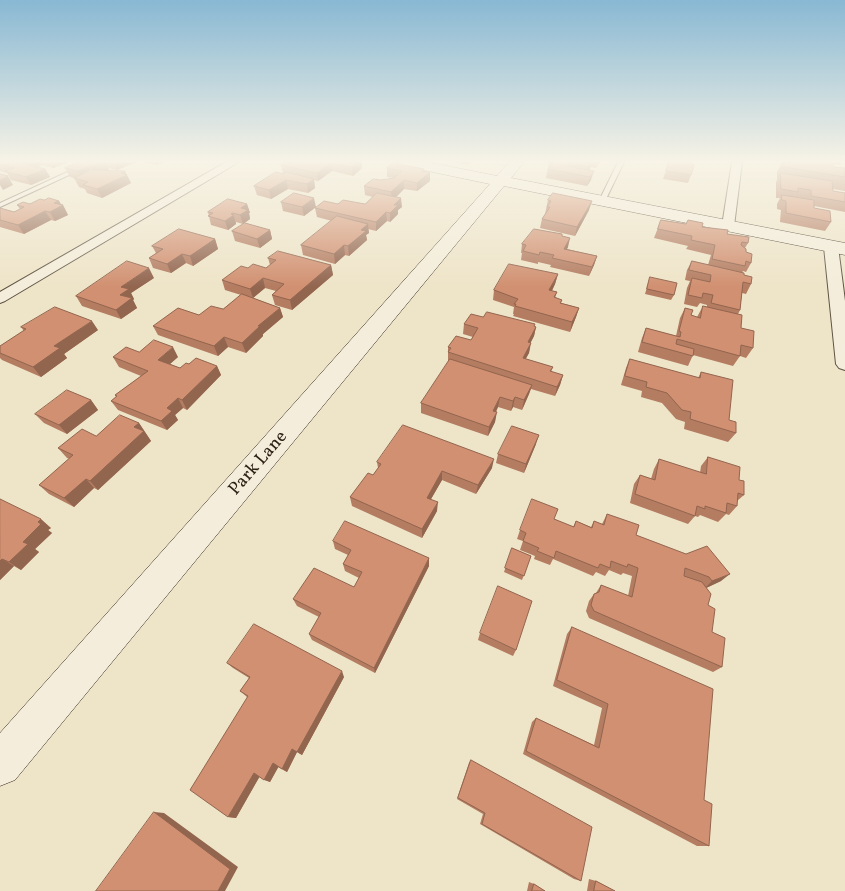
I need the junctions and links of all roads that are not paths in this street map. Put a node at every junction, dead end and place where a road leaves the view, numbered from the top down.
1 (162, 204) edge
2 (482, 204) edge
3 (615, 204) edge
4 (731, 204) edge
5 (728, 226) junction
6 (838, 248) edge
7 (0, 298) edge
8 (845, 364) edge
9 (0, 765) edge

1 - 7 street
2 - 9 street, Park Lane
3 - 5 street
4 - 5 street
5 - 6 street
6 - 8 street

